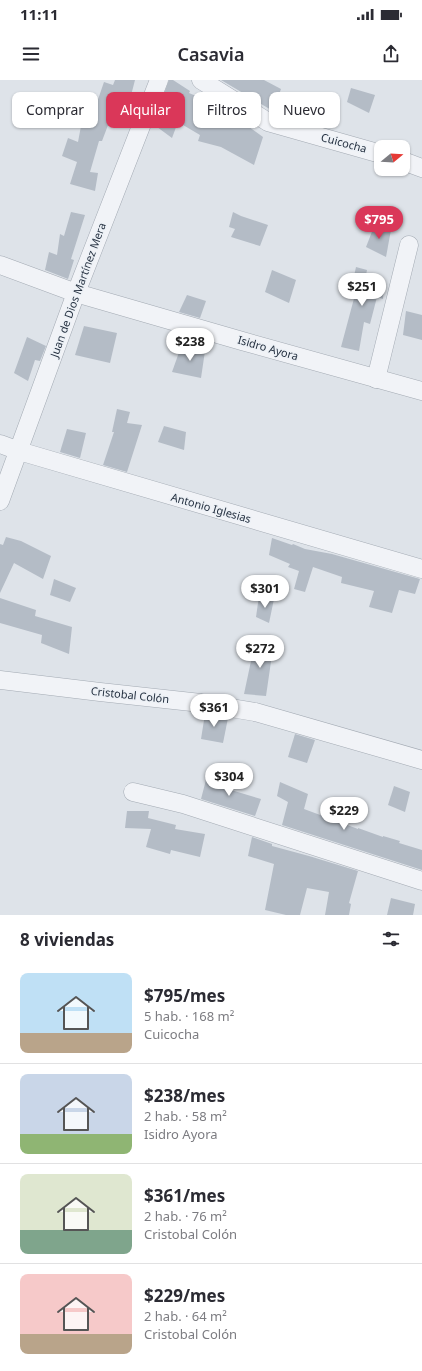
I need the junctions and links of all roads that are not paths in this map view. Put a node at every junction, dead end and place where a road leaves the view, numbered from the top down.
1 (159, 80) edge
2 (201, 80) edge
3 (374, 152) edge
4 (410, 164) edge
5 (422, 168) edge
6 (409, 245) dead end
7 (0, 265) edge
8 (76, 293) junction
9 (376, 379) junction
10 (422, 392) edge
11 (0, 444) edge
12 (19, 452) junction
13 (0, 501) edge
14 (422, 569) edge
15 (0, 680) edge
16 (422, 760) edge
17 (133, 792) dead end
18 (422, 881) edge

1 - 8 street, Juan de Dios Martínez Mera
2 - 3 street, Cuicocha
4 - 5 street
6 - 9 street
7 - 8 street, Isidro Ayora
8 - 9 street, Isidro Ayora
8 - 12 street, Juan de Dios Martínez Mera
9 - 10 street, Isidro Ayora
11 - 12 street, Antonio Iglesias
12 - 13 street, Juan de Dios Martínez Mera
12 - 14 street, Antonio Iglesias
15 - 16 street, Cristobal Colón
17 - 18 street

